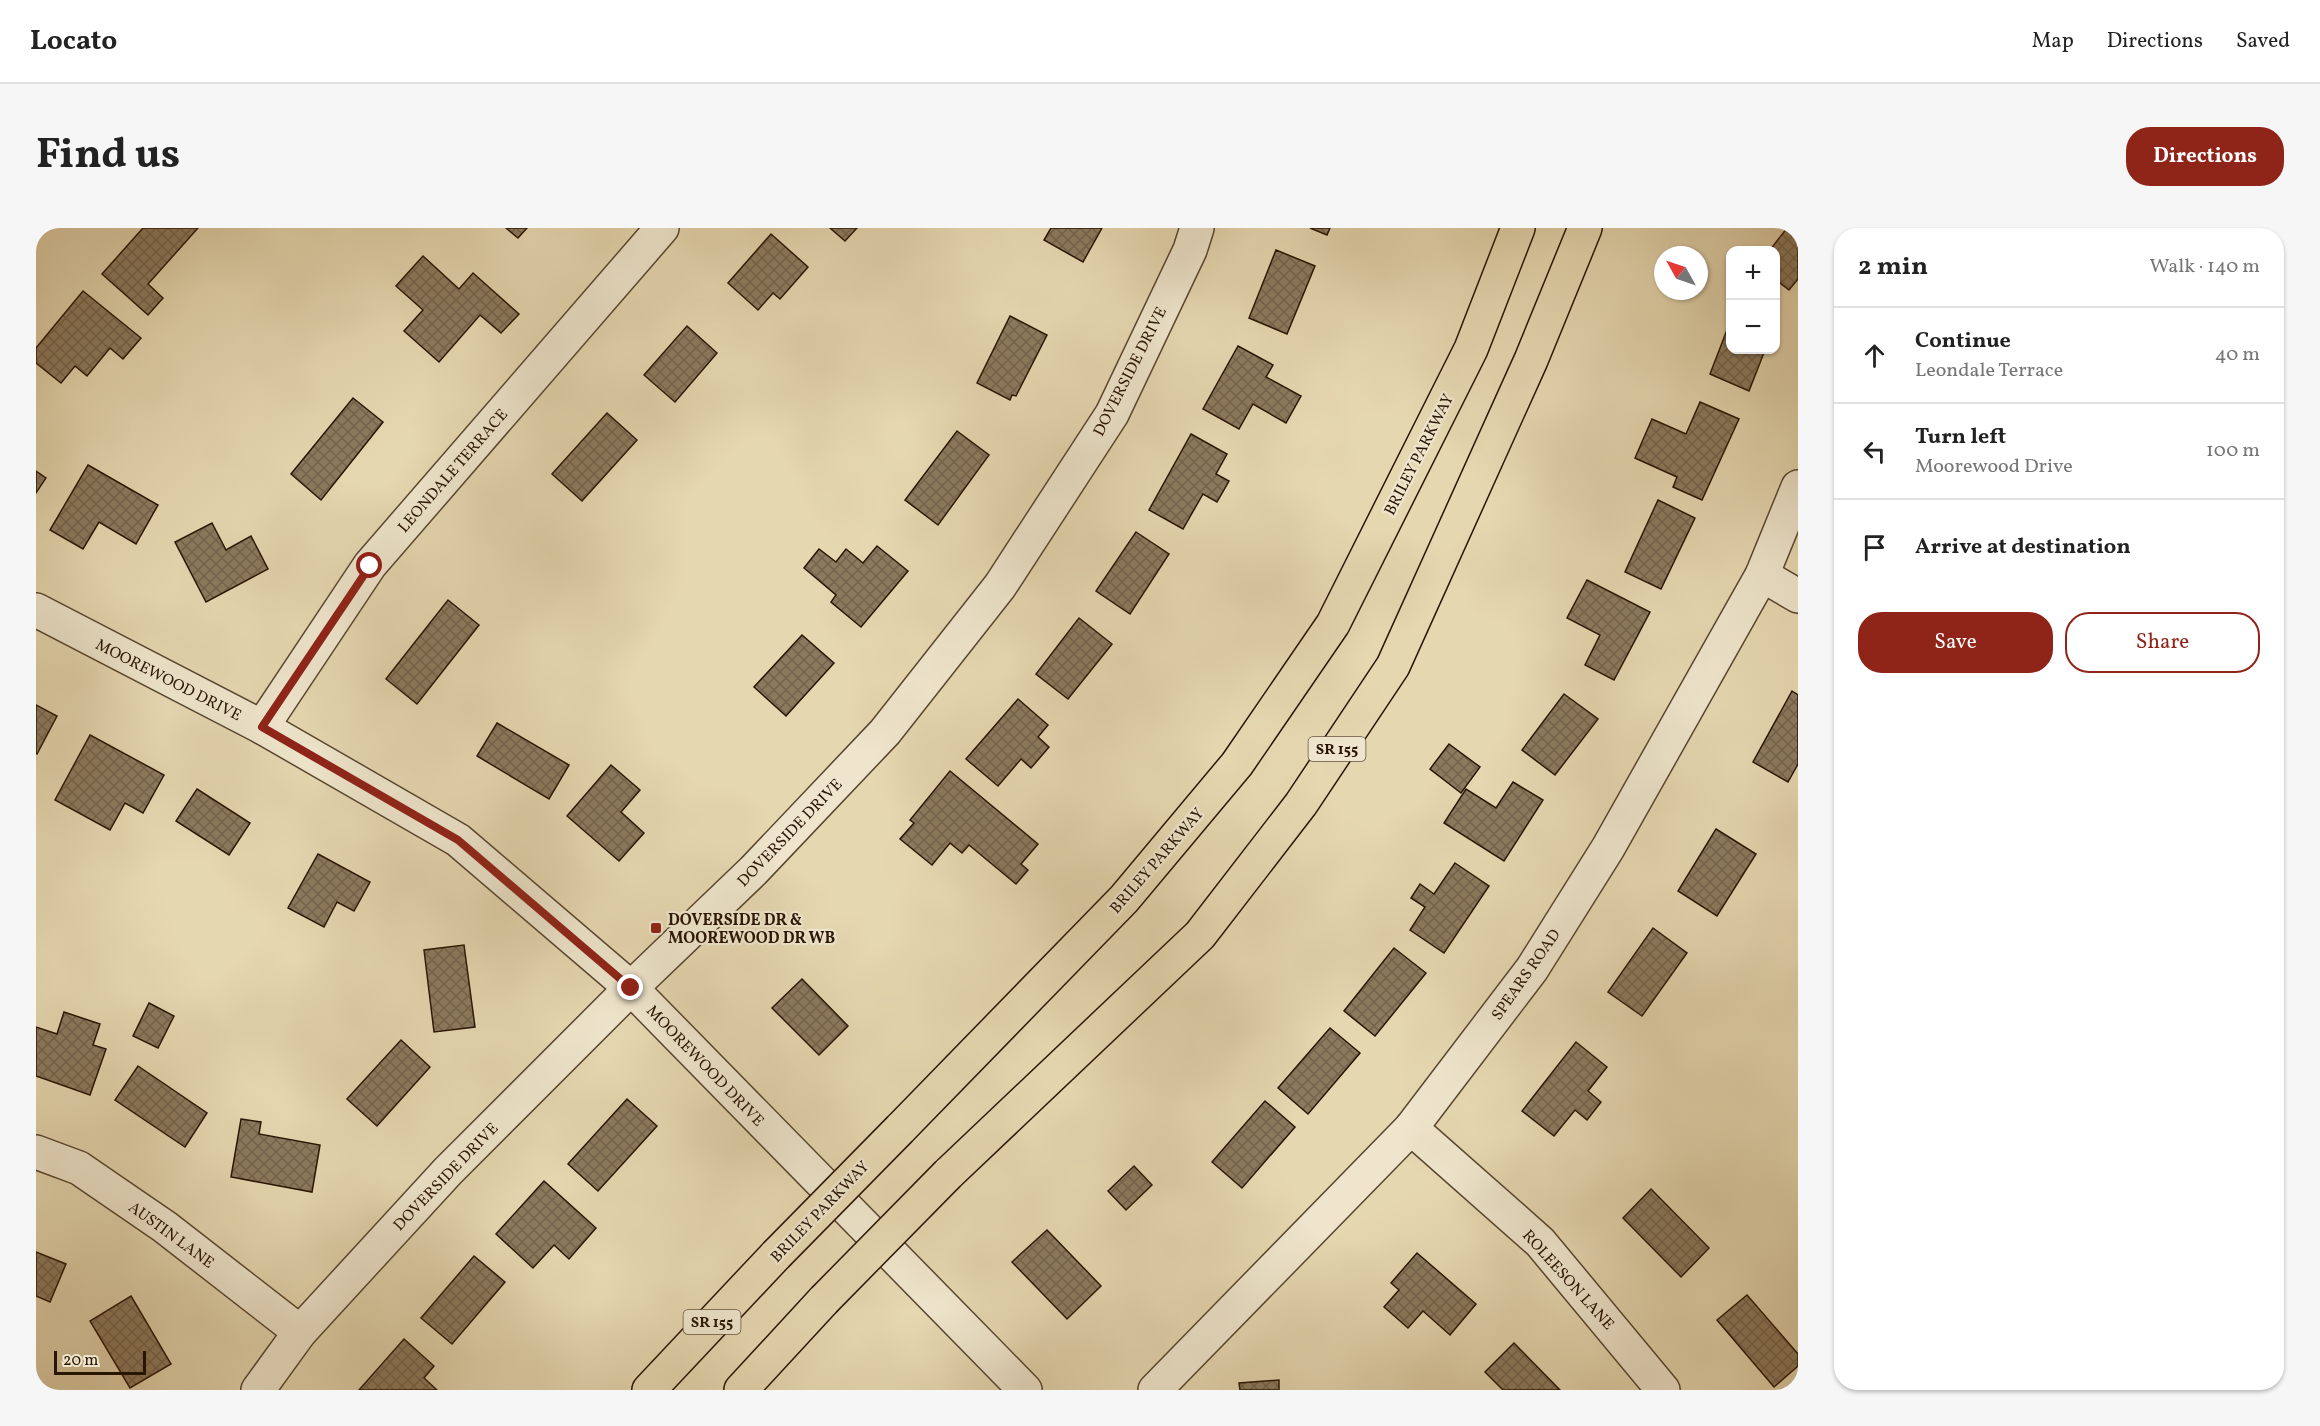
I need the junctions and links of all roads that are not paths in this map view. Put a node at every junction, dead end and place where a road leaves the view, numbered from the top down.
1 (662, 228) edge
2 (1197, 228) edge
3 (1518, 228) edge
4 (1585, 228) edge
5 (1798, 487) edge
6 (1762, 574) junction
7 (1798, 596) edge
8 (36, 610) edge
9 (262, 727) junction
10 (631, 988) junction
11 (1412, 1128) junction
12 (36, 1152) edge
13 (300, 1332) junction
14 (258, 1390) edge
15 (649, 1390) edge
16 (741, 1390) edge
17 (1025, 1390) edge
18 (1155, 1390) edge
19 (1663, 1390) edge

1 - 9 street, LEONDALE TERRACE
2 - 10 street, DOVERSIDE DRIVE
3 - 15 highway, BRILEY PARKWAY / SR 155, bridge
4 - 16 highway, SR 155, bridge
5 - 6 street, SPEARS ROAD
6 - 7 street
6 - 11 street, SPEARS ROAD
8 - 9 street, MOOREWOOD DRIVE
9 - 10 street, MOOREWOOD DRIVE
10 - 13 street, DOVERSIDE DRIVE
10 - 17 street, MOOREWOOD DRIVE
11 - 18 street, SPEARS ROAD
11 - 19 street, ROLEESON LANE
12 - 13 street, AUSTIN LANE
13 - 14 street, DOVERSIDE DRIVE

